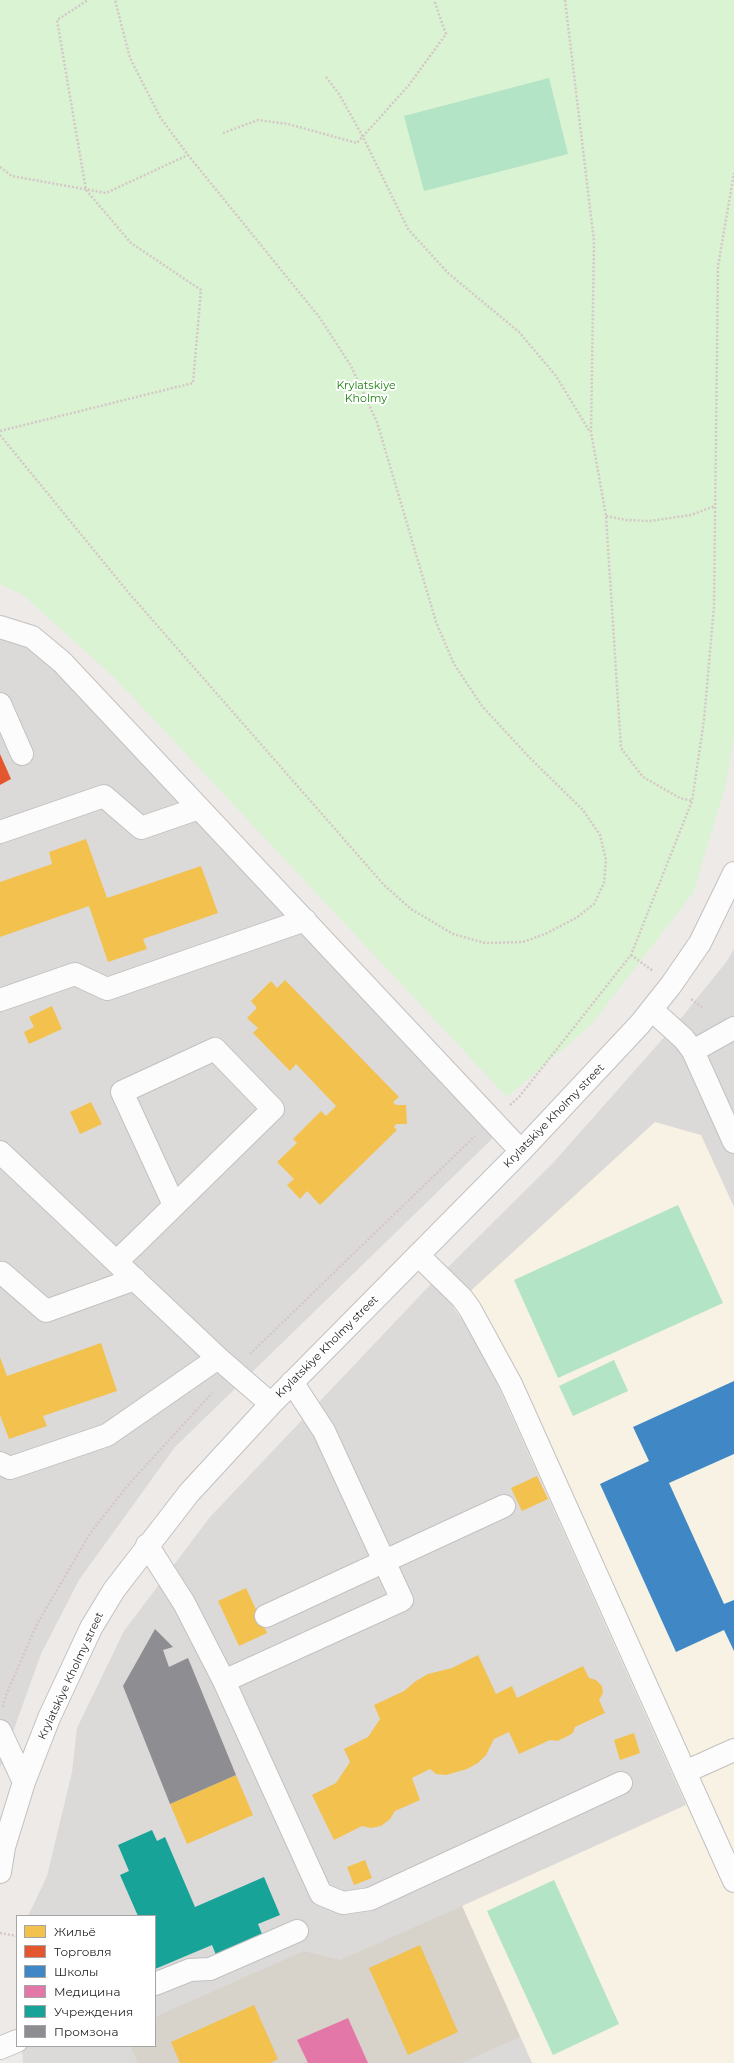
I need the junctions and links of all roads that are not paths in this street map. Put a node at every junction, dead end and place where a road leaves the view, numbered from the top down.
1 (0, 627) edge
2 (0, 704) edge
3 (22, 754) dead end
4 (199, 808) junction
5 (0, 832) edge
6 (734, 873) edge
7 (305, 920) junction
8 (0, 1000) edge
9 (652, 1010) junction
10 (734, 1028) edge
11 (693, 1051) junction
12 (734, 1142) edge
13 (521, 1151) junction
14 (0, 1152) edge
15 (174, 1205) junction
16 (418, 1255) junction
17 (116, 1262) junction
18 (0, 1274) edge
19 (135, 1279) junction
20 (226, 1364) junction
21 (292, 1382) junction
22 (271, 1404) junction
23 (0, 1463) edge
24 (504, 1506) dead end
25 (147, 1545) junction
26 (384, 1561) junction
27 (266, 1616) dead end
28 (224, 1682) junction
29 (0, 1731) edge
30 (734, 1750) edge
31 (685, 1772) junction
32 (24, 1782) junction
33 (621, 1783) dead end
34 (2, 1847) edge
35 (0, 1872) edge
36 (734, 1881) edge
37 (297, 1931) dead end
38 (156, 1984) edge
39 (16, 2041) edge
40 (0, 2048) edge

1 - 4 street
2 - 3 street
4 - 5 street
4 - 7 street
6 - 9 street, Krylatskiye Kholmy street
7 - 8 street
7 - 13 street
9 - 11 street
9 - 13 street, Krylatskiye Kholmy street
10 - 11 street
11 - 12 street
13 - 16 street, Krylatskiye Kholmy street
14 - 17 street
15 - 15 street
15 - 17 street
16 - 21 street, Krylatskiye Kholmy street
16 - 31 street
17 - 19 street
18 - 19 street
19 - 20 street
20 - 22 street
20 - 23 street
21 - 22 street, Krylatskiye Kholmy street
21 - 26 street
22 - 25 street, Krylatskiye Kholmy street
24 - 26 street
25 - 28 street
25 - 32 street, Krylatskiye Kholmy street
26 - 27 street
26 - 28 street
28 - 33 street
29 - 32 street
30 - 31 street
31 - 36 street
32 - 34 street, Krylatskiye Kholmy street
34 - 35 street, Krylatskiye Kholmy street
37 - 38 street
39 - 40 street

